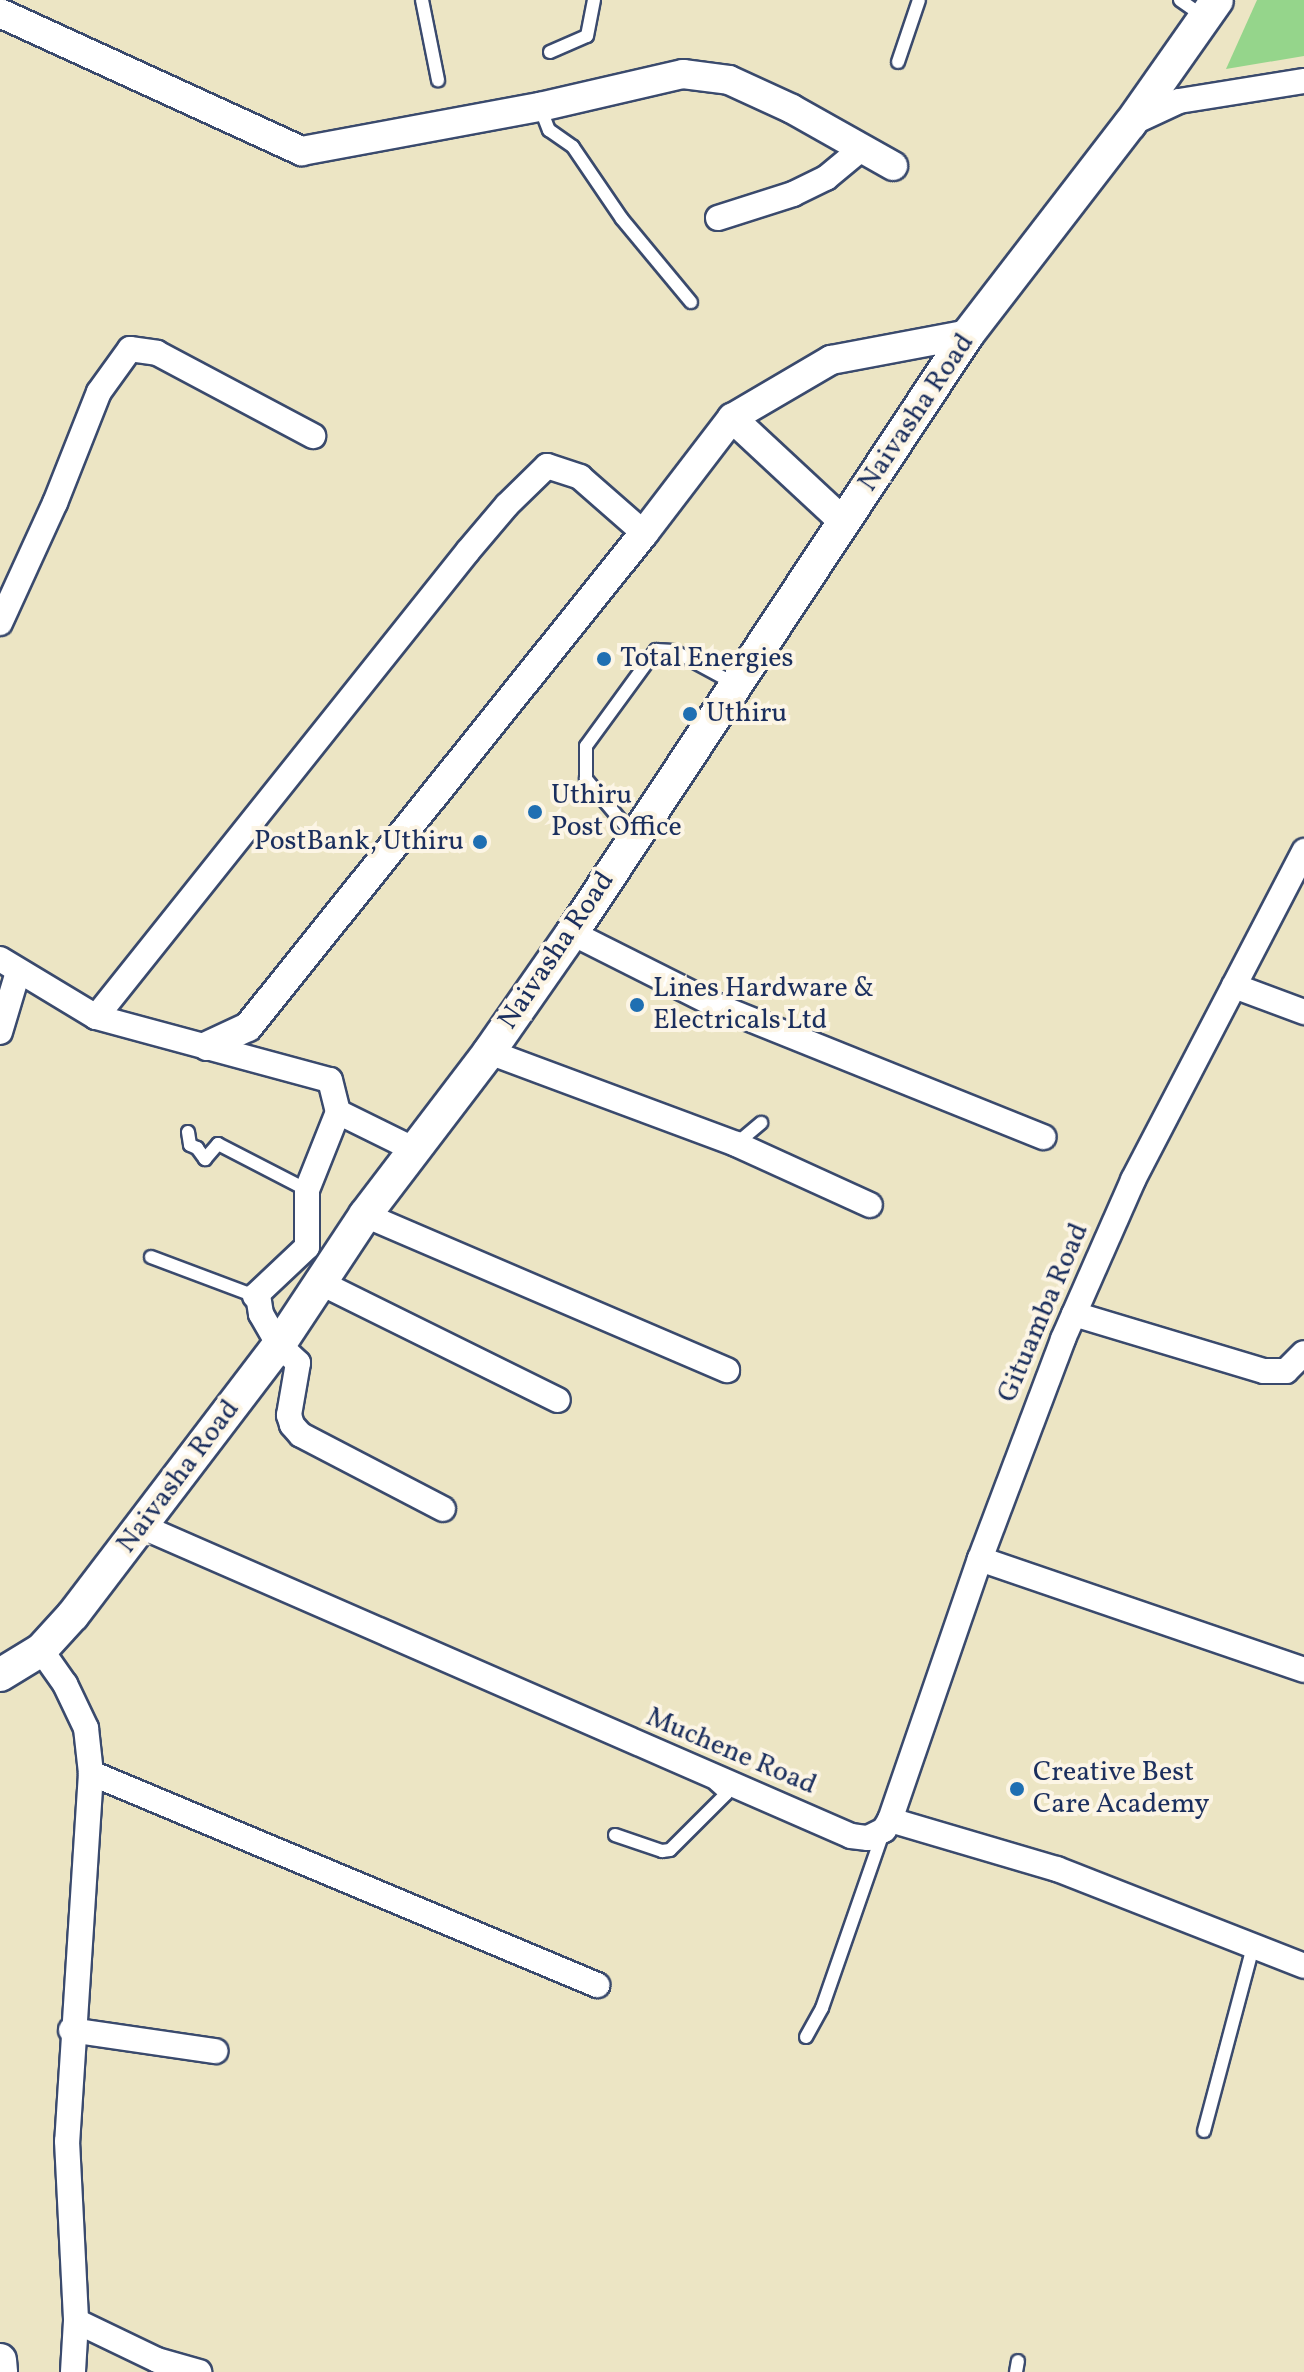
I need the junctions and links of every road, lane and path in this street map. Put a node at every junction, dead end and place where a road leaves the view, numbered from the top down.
1 (422, 0) edge
2 (594, 0) edge
3 (919, 0) edge
4 (1208, 3) edge
5 (0, 13) edge
6 (550, 52) dead end
7 (898, 62) dead end
8 (438, 80) dead end
9 (1304, 81) edge
10 (540, 107) junction
11 (1130, 124) junction
12 (861, 149) junction
13 (893, 166) dead end
14 (718, 218) dead end
15 (691, 302) dead end
16 (968, 334) junction
17 (732, 418) junction
18 (313, 436) dead end
19 (844, 522) junction
20 (644, 533) junction
21 (0, 623) edge
22 (738, 686) junction
23 (634, 836) junction
24 (1304, 851) edge
25 (572, 933) junction
26 (9, 965) edge
27 (1234, 986) junction
28 (1304, 1012) edge
29 (96, 1017) junction
30 (0, 1032) edge
31 (207, 1046) junction
32 (489, 1052) junction
33 (338, 1112) junction
34 (761, 1123) dead end
35 (188, 1132) dead end
36 (1043, 1137) dead end
37 (736, 1144) junction
38 (415, 1150) junction
39 (307, 1190) junction
40 (870, 1205) dead end
41 (365, 1215) junction
42 (151, 1257) dead end
43 (321, 1283) junction
44 (255, 1296) junction
45 (1074, 1314) junction
46 (279, 1345) junction
47 (1304, 1353) edge
48 (727, 1370) dead end
49 (1295, 1374) edge
50 (558, 1400) dead end
51 (443, 1509) dead end
52 (143, 1527) junction
53 (980, 1559) junction
54 (41, 1650) junction
55 (1304, 1670) edge
56 (0, 1675) edge
57 (702, 1770) junction
58 (91, 1773) junction
59 (887, 1825) junction
60 (615, 1835) dead end
61 (1253, 1947) junction
62 (1304, 1966) edge
63 (597, 1985) dead end
64 (71, 2030) junction
65 (806, 2037) dead end
66 (215, 2051) dead end
67 (1204, 2131) dead end
68 (76, 2321) junction
69 (0, 2360) edge
70 (1, 2372) edge
71 (73, 2372) edge
72 (199, 2372) edge

1 - 8 lane
2 - 6 lane
3 - 7 lane
4 - 11 main road, Naivasha Road
5 - 10 street
9 - 11 street
10 - 12 street
10 - 15 lane
11 - 16 main road, Naivasha Road
12 - 13 street
12 - 14 street
16 - 17 street
16 - 19 main road, Naivasha Road
17 - 19 street
17 - 20 street
18 - 21 street
19 - 22 main road, Naivasha Road
20 - 29 street
20 - 31 street
22 - 23 main road, Naivasha Road
22 - 23 lane
23 - 25 main road, Naivasha Road
24 - 27 street, Gituamba Road
25 - 32 main road, Naivasha Road
25 - 36 street
26 - 29 street
26 - 30 street
27 - 28 street
27 - 45 street, Gituamba Road
29 - 31 street
31 - 33 street
32 - 37 street
32 - 38 main road, Naivasha Road
33 - 38 street
33 - 39 street
34 - 37 lane
35 - 39 lane
37 - 40 street
38 - 41 main road, Naivasha Road
39 - 44 street
41 - 43 main road, Naivasha Road
41 - 48 street
42 - 44 lane
43 - 46 main road, Naivasha Road
43 - 50 street
44 - 46 street
45 - 49 street
45 - 53 street, Gituamba Road
46 - 51 street
46 - 52 main road, Naivasha Road
47 - 49 street
52 - 54 main road, Naivasha Road
52 - 57 street, Muchene Road
53 - 55 street
53 - 59 street, Gituamba Road
54 - 56 main road, Naivasha Road
54 - 58 street
57 - 59 street, Muchene Road
57 - 60 lane
58 - 63 street
58 - 64 street
59 - 61 street, Muchene Road
59 - 65 lane
61 - 62 street, Muchene Road
61 - 67 lane
64 - 66 street
64 - 68 street
68 - 71 street
68 - 72 street
69 - 70 main road

